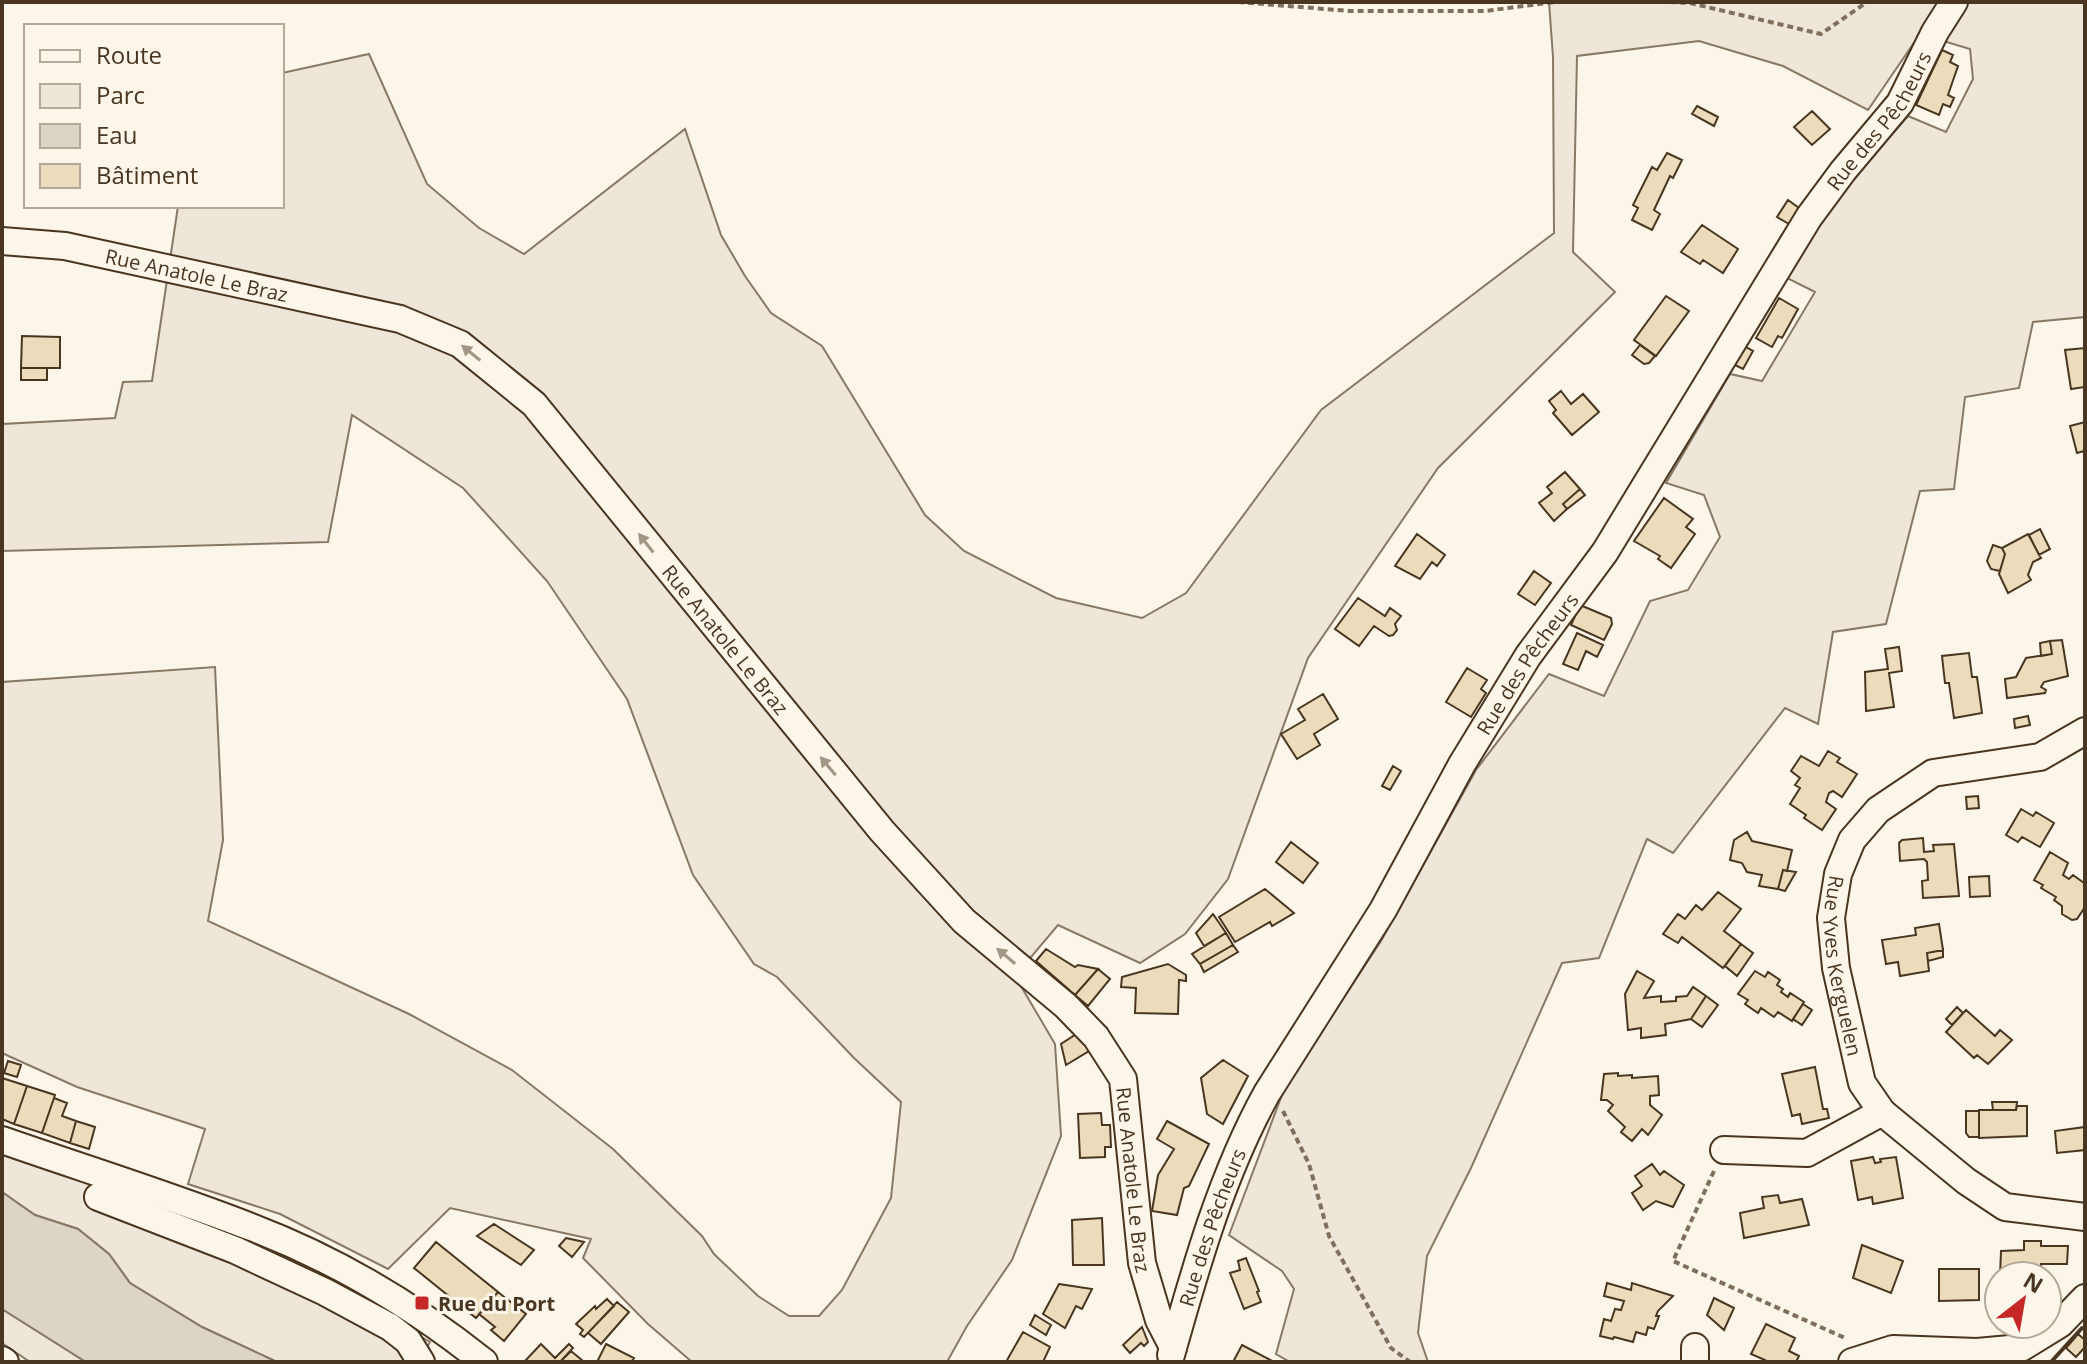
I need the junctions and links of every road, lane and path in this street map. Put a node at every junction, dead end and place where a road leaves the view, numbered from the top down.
1 (1238, 2) edge
2 (1555, 2) edge
3 (1670, 2) edge
4 (1867, 2) edge
5 (1954, 2) edge
6 (2, 241) edge
7 (2085, 731) edge
8 (1267, 1093) junction
9 (1882, 1112) junction
10 (2, 1140) edge
11 (1724, 1150) joint
12 (98, 1197) dead end
13 (2085, 1217) edge
14 (2085, 1298) edge
15 (1854, 1353) edge
16 (1171, 1355) edge
17 (421, 1362) edge
18 (484, 1362) edge
19 (1410, 1362) edge

1 - 2 path
3 - 4 path
5 - 8 street, Rue des Pêcheurs
16 -> 6 street, Rue Anatole Le Braz
7 - 9 street, Rue Yves Kerguelen
8 - 16 street, Rue des Pêcheurs
8 - 19 path
9 - 11 street
9 - 13 street, Rue Yves Kerguelen
10 - 18 street
11 - 15 path
12 - 17 street
14 - 15 street

